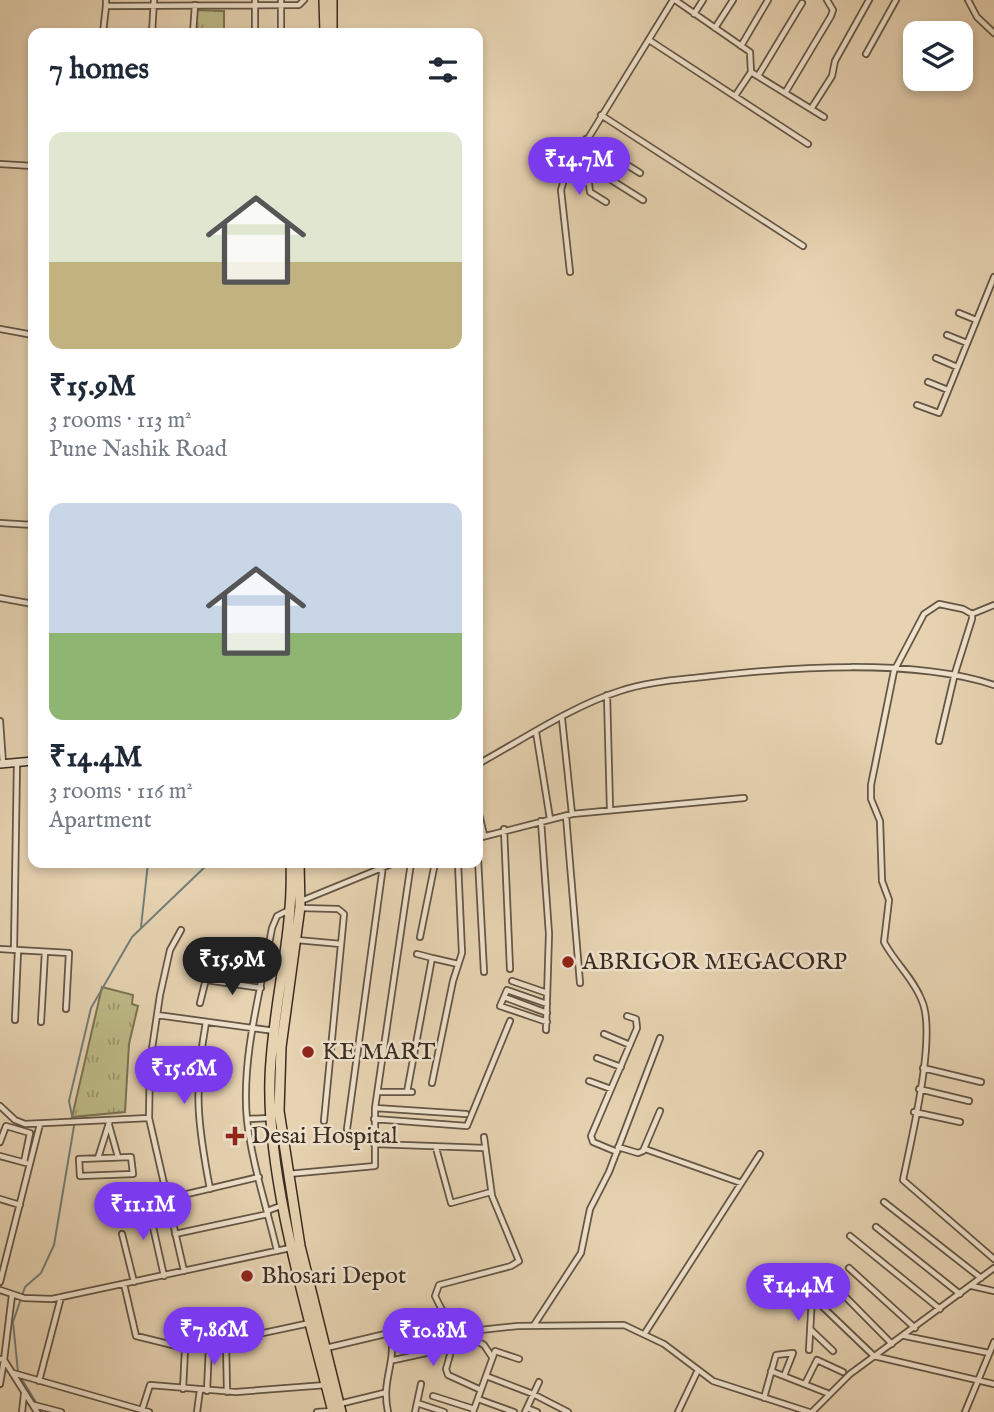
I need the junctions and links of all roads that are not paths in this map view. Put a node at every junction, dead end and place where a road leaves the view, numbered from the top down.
1 (304, 0) edge
2 (324, 0) edge
3 (332, 0) edge
4 (674, 0) edge
5 (703, 0) edge
6 (733, 0) edge
7 (768, 0) edge
8 (827, 0) edge
9 (869, 0) edge
10 (896, 0) edge
11 (968, 0) edge
12 (127, 2) edge
13 (106, 3) edge
14 (154, 3) edge
15 (180, 3) edge
16 (204, 3) edge
17 (255, 3) edge
18 (281, 3) edge
19 (802, 3) dead end
20 (195, 5) junction
21 (694, 14) junction
22 (104, 28) edge
23 (152, 28) edge
24 (193, 28) edge
25 (254, 28) edge
26 (281, 28) edge
27 (325, 28) edge
28 (332, 28) edge
29 (715, 28) junction
30 (994, 33) edge
31 (649, 40) junction
32 (741, 46) junction
33 (866, 54) dead end
34 (751, 72) junction
35 (758, 76) junction
36 (785, 93) junction
37 (735, 96) junction
38 (811, 109) junction
39 (601, 116) junction
40 (824, 117) dead end
41 (586, 139) junction
42 (808, 144) dead end
43 (575, 157) junction
44 (0, 164) edge
45 (28, 166) edge
46 (567, 170) junction
47 (640, 173) dead end
48 (643, 200) dead end
49 (606, 202) dead end
50 (803, 246) dead end
51 (570, 272) dead end
52 (994, 277) edge
53 (959, 313) dead end
54 (976, 320) junction
55 (0, 329) edge
56 (28, 334) edge
57 (947, 335) dead end
58 (967, 344) junction
59 (936, 358) dead end
60 (957, 367) junction
61 (928, 382) dead end
62 (948, 390) junction
63 (917, 405) dead end
64 (0, 523) edge
65 (28, 525) edge
66 (0, 598) edge
67 (28, 603) edge
68 (994, 604) edge
69 (972, 614) junction
70 (894, 671) junction
71 (955, 673) junction
72 (994, 685) edge
73 (607, 695) junction
74 (562, 719) junction
75 (0, 721) edge
76 (536, 732) junction
77 (939, 741) dead end
78 (28, 761) edge
79 (483, 761) edge
80 (18, 762) junction
81 (1, 764) edge
82 (744, 797) dead end
83 (610, 809) junction
84 (569, 815) junction
85 (550, 820) junction
86 (541, 821) junction
87 (505, 829) junction
88 (483, 831) edge
89 (484, 835) joint
90 (292, 868) edge
91 (299, 868) edge
92 (379, 868) edge
93 (383, 868) edge
94 (410, 868) edge
95 (434, 868) edge
96 (458, 868) edge
97 (478, 868) edge
98 (298, 906) junction
99 (181, 930) dead end
100 (419, 937) dead end
101 (297, 940) junction
102 (215, 943) dead end
103 (341, 944) junction
104 (0, 949) edge
105 (16, 950) junction
106 (45, 952) junction
107 (226, 954) dead end
108 (417, 954) dead end
109 (432, 958) junction
110 (266, 960) junction
111 (458, 964) junction
112 (510, 969) dead end
113 (484, 972) dead end
114 (206, 980) junction
115 (512, 981) dead end
116 (580, 984) dead end
117 (261, 988) junction
118 (547, 993) junction
119 (504, 997) junction
120 (200, 1003) dead end
121 (547, 1004) junction
122 (66, 1009) dead end
123 (547, 1013) junction
124 (157, 1015) junction
125 (627, 1016) dead end
126 (15, 1020) dead end
127 (510, 1021) dead end
128 (41, 1022) dead end
129 (206, 1022) junction
130 (547, 1022) junction
131 (255, 1028) junction
132 (546, 1030) dead end
133 (279, 1031) junction
134 (604, 1034) dead end
135 (660, 1038) dead end
136 (630, 1045) junction
137 (597, 1058) dead end
138 (150, 1062) junction
139 (621, 1067) junction
140 (923, 1068) junction
141 (197, 1070) junction
142 (589, 1081) dead end
143 (981, 1082) dead end
144 (432, 1083) dead end
145 (611, 1090) junction
146 (919, 1090) junction
147 (378, 1092) junction
148 (969, 1101) dead end
149 (0, 1106) edge
150 (375, 1108) junction
151 (660, 1111) dead end
152 (914, 1112) junction
153 (466, 1114) dead end
154 (149, 1118) junction
155 (272, 1118) junction
156 (247, 1119) junction
157 (374, 1119) junction
158 (324, 1121) dead end
159 (109, 1122) junction
160 (960, 1122) dead end
161 (40, 1124) junction
162 (347, 1129) dead end
163 (484, 1137) dead end
164 (0, 1142) edge
165 (374, 1144) junction
166 (436, 1148) junction
167 (485, 1148) junction
168 (617, 1149) junction
169 (645, 1149) junction
170 (761, 1154) dead end
171 (0, 1156) edge
172 (118, 1157) junction
173 (98, 1158) junction
174 (27, 1163) junction
175 (287, 1174) junction
176 (259, 1177) junction
177 (741, 1184) junction
178 (210, 1189) junction
179 (491, 1192) junction
180 (0, 1199) edge
181 (166, 1199) junction
182 (884, 1202) dead end
183 (285, 1204) junction
184 (20, 1205) junction
185 (149, 1209) dead end
186 (267, 1212) junction
187 (876, 1227) dead end
188 (122, 1234) dead end
189 (175, 1234) junction
190 (850, 1236) dead end
191 (297, 1247) junction
192 (277, 1251) junction
193 (994, 1259) edge
194 (2, 1265) edge
195 (849, 1268) dead end
196 (994, 1268) edge
197 (819, 1270) dead end
198 (184, 1271) junction
199 (164, 1276) junction
200 (981, 1278) junction
201 (0, 1282) edge
202 (134, 1282) junction
203 (124, 1284) junction
204 (972, 1286) junction
205 (802, 1287) dead end
206 (0, 1290) edge
207 (994, 1291) edge
208 (960, 1294) junction
209 (15, 1296) junction
210 (812, 1296) junction
211 (61, 1297) junction
212 (940, 1309) junction
213 (442, 1310) junction
214 (311, 1322) junction
215 (534, 1325) junction
216 (915, 1328) junction
217 (473, 1329) junction
218 (811, 1330) junction
219 (391, 1332) junction
220 (645, 1333) junction
221 (466, 1335) junction
222 (904, 1336) junction
223 (226, 1342) junction
224 (994, 1342) edge
225 (892, 1344) junction
226 (209, 1346) junction
227 (453, 1347) junction
228 (325, 1348) junction
229 (185, 1349) junction
230 (809, 1350) dead end
231 (833, 1352) dead end
232 (989, 1353) junction
233 (874, 1356) junction
234 (492, 1357) junction
235 (2, 1359) edge
236 (519, 1359) dead end
237 (394, 1360) junction
238 (771, 1371) junction
239 (697, 1372) junction
240 (843, 1372) dead end
241 (13, 1373) junction
242 (486, 1376) junction
243 (783, 1376) junction
244 (977, 1380) junction
245 (39, 1381) junction
246 (539, 1382) dead end
247 (0, 1384) edge
248 (421, 1384) dead end
249 (805, 1384) junction
250 (994, 1384) edge
251 (326, 1385) junction
252 (183, 1389) junction
253 (481, 1390) junction
254 (203, 1391) junction
255 (227, 1392) junction
256 (24, 1393) junction
257 (384, 1393) junction
258 (827, 1393) junction
259 (533, 1394) junction
260 (433, 1396) dead end
261 (764, 1398) junction
262 (478, 1399) junction
263 (417, 1403) junction
264 (33, 1405) junction
265 (142, 1410) junction
266 (336, 1410) edge
267 (473, 1410) edge
268 (526, 1410) edge
269 (22, 1412) edge
270 (37, 1412) edge
271 (61, 1412) edge
272 (149, 1412) edge
273 (197, 1412) edge
274 (317, 1412) edge
275 (388, 1412) edge
276 (415, 1412) edge
277 (444, 1412) edge
278 (514, 1412) edge
279 (537, 1412) edge
280 (568, 1412) edge
281 (678, 1412) edge
282 (811, 1412) edge
283 (965, 1412) edge

1 - 18 street
2 - 27 highway
3 - 28 highway
4 - 21 street
4 - 31 street
5 - 21 street
6 - 29 street
7 - 32 street
8 - 36 street
9 - 38 street
10 - 33 street
11 - 30 street
12 - 13 street
12 - 14 street
13 - 22 street
14 - 15 street
14 - 23 street
15 - 20 street
16 - 17 street
16 - 20 street
17 - 18 street
17 - 25 street
18 - 26 street
19 - 35 street
20 - 24 street
21 - 29 street
29 - 32 street
31 - 37 street
31 - 39 street
32 - 34 street
34 - 35 street
34 - 37 street
35 - 36 street
36 - 38 street
37 - 42 street
38 - 40 street
39 - 41 street
39 - 50 street
41 - 43 street
41 - 47 street
43 - 46 street
43 - 48 street
44 - 45 street
46 - 49 street
46 - 51 street
52 - 54 street
53 - 54 street
54 - 58 street
55 - 56 street
57 - 58 street
58 - 60 street
59 - 60 street
60 - 62 street
61 - 62 street
62 - 63 street
64 - 65 street
66 - 67 street
68 - 69 street
69 - 70 street
69 - 71 street
70 - 71 street
70 - 73 street
70 - 140 street
71 - 72 street
71 - 77 street
73 - 74 street
73 - 83 street
74 - 76 street
74 - 84 street
75 - 81 street
76 - 79 street
76 - 85 street
78 - 80 main road
80 - 81 main road
80 - 105 street
82 - 83 street
83 - 84 street
84 - 85 street
84 - 116 street
85 - 86 street
86 - 87 street
86 - 118 street
87 - 89 street
87 - 112 street
88 - 89 street
90 - 98 highway
91 - 98 highway
92 - 98 street
93 - 162 street
94 - 147 street
95 - 100 street
96 - 111 street
97 - 113 street
98 - 101 highway
98 - 103 street
98 - 110 street
98 - 133 highway
99 - 124 street
101 - 103 street
101 - 133 highway
102 - 114 street
103 - 158 street
104 - 105 street
105 - 106 street
105 - 126 street
106 - 122 street
106 - 128 street
107 - 110 street
108 - 109 street
109 - 111 street
109 - 147 street
110 - 117 street
111 - 144 street
114 - 117 street
114 - 120 street
115 - 118 street
117 - 131 street
118 - 121 street
119 - 121 street
119 - 123 street
119 - 130 street
121 - 123 street
123 - 130 street
124 - 129 street
124 - 138 street
125 - 136 street
127 - 157 street
129 - 131 street
129 - 141 street
130 - 132 street
131 - 133 street
131 - 156 street
133 - 155 highway
133 - 175 highway
134 - 136 street
135 - 168 street
136 - 139 street
137 - 139 street
138 - 141 street
138 - 154 street
139 - 145 street
140 - 143 street
140 - 146 street
141 - 178 street
142 - 145 street
145 - 168 street
146 - 148 street
146 - 152 street
147 - 150 street
149 - 161 street
150 - 153 street
150 - 157 street
151 - 169 street
152 - 160 street
152 - 193 street
154 - 159 street
154 - 181 street
155 - 156 street
155 - 183 highway
156 - 176 street
157 - 165 street
159 - 161 street
159 - 172 street
159 - 173 street
161 - 174 street
163 - 167 street
164 - 174 street
165 - 166 street
165 - 175 street
166 - 167 street
166 - 179 street
167 - 179 street
168 - 169 street
168 - 215 street
169 - 177 street
170 - 177 street
171 - 174 street
172 - 173 street
172 - 173 street
174 - 184 street
175 - 191 highway
176 - 178 street
176 - 186 street
177 - 220 street
178 - 181 street
179 - 213 street
180 - 184 street
181 - 189 street
182 - 200 street
183 - 186 street
183 - 191 highway
184 - 194 street
185 - 199 street
186 - 189 street
186 - 192 street
187 - 208 street
188 - 202 street
189 - 198 street
190 - 212 street
191 - 192 street
191 - 214 highway
191 - 228 highway
192 - 198 street
194 - 201 street
195 - 216 street
196 - 200 street
197 - 225 street
198 - 199 street
199 - 202 street
200 - 204 street
202 - 203 street
203 - 211 street
203 - 229 street
204 - 207 street
204 - 208 street
205 - 210 street
206 - 209 street
208 - 212 street
209 - 211 street
209 - 235 street
210 - 218 street
210 - 233 street
211 - 245 street
212 - 216 street
213 - 217 street
213 - 219 street
214 - 223 street
214 - 251 highway
215 - 217 street
215 - 220 street
216 - 222 street
217 - 221 street
218 - 230 street
218 - 231 street
219 - 228 street
219 - 237 street
220 - 239 street
221 - 227 street
221 - 234 street
222 - 225 street
222 - 232 street
223 - 226 street
223 - 255 street
224 - 232 street
225 - 233 street
226 - 229 street
226 - 254 street
227 - 237 street
227 - 253 street
228 - 266 highway
229 - 252 street
232 - 244 street
233 - 244 street
233 - 258 street
234 - 236 street
234 - 242 street
235 - 241 street
235 - 247 street
237 - 257 street
238 - 243 street
238 - 243 street
238 - 261 street
239 - 261 street
239 - 281 street
240 - 249 street
241 - 245 street
241 - 256 street
242 - 253 street
242 - 259 street
243 - 249 street
244 - 250 street
244 - 283 street
245 - 265 street
246 - 259 street
248 - 263 street
249 - 258 street
251 - 255 street
251 - 266 highway
252 - 254 street
252 - 265 street
253 - 262 street
254 - 255 street
254 - 273 street
256 - 264 street
256 - 269 street
257 - 266 street
257 - 275 street
258 - 282 street
259 - 268 street
259 - 280 street
260 - 267 street
261 - 282 street
262 - 267 street
262 - 278 street
263 - 276 street
263 - 277 street
264 - 270 street
264 - 271 street
265 - 272 street
266 - 274 street
268 - 279 street

